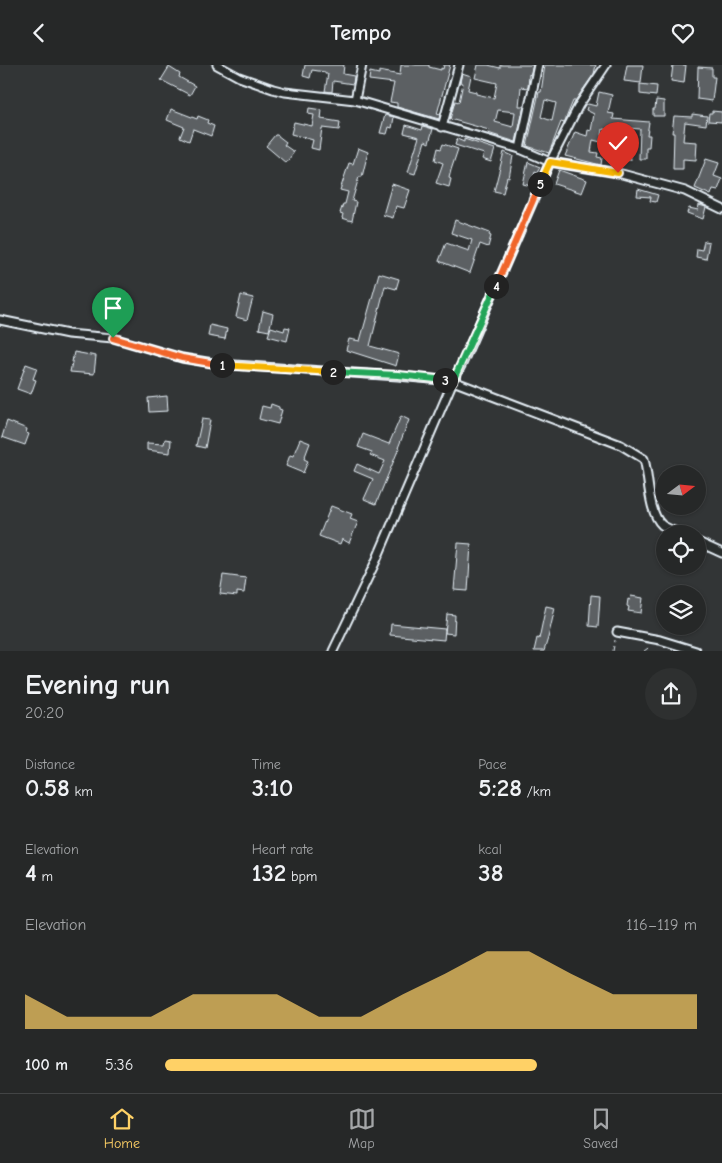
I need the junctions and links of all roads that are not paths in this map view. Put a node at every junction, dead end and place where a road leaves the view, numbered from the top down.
1 (217, 65) edge
2 (362, 65) edge
3 (459, 65) edge
4 (538, 65) edge
5 (606, 65) edge
6 (354, 100) junction
7 (442, 127) junction
8 (520, 149) junction
9 (550, 162) junction
10 (722, 209) edge
11 (0, 320) edge
12 (453, 381) junction
13 (663, 525) edge
14 (706, 546) edge
15 (722, 553) edge
16 (617, 632) road end
17 (333, 651) edge
18 (696, 651) edge

1 - 6 street
2 - 6 street
3 - 7 street
4 - 8 street
5 - 9 street
6 - 7 street
7 - 8 street
8 - 9 street
9 - 10 street
9 - 12 street
11 - 12 street
12 - 13 street
12 - 17 street
14 - 15 street
16 - 18 street

